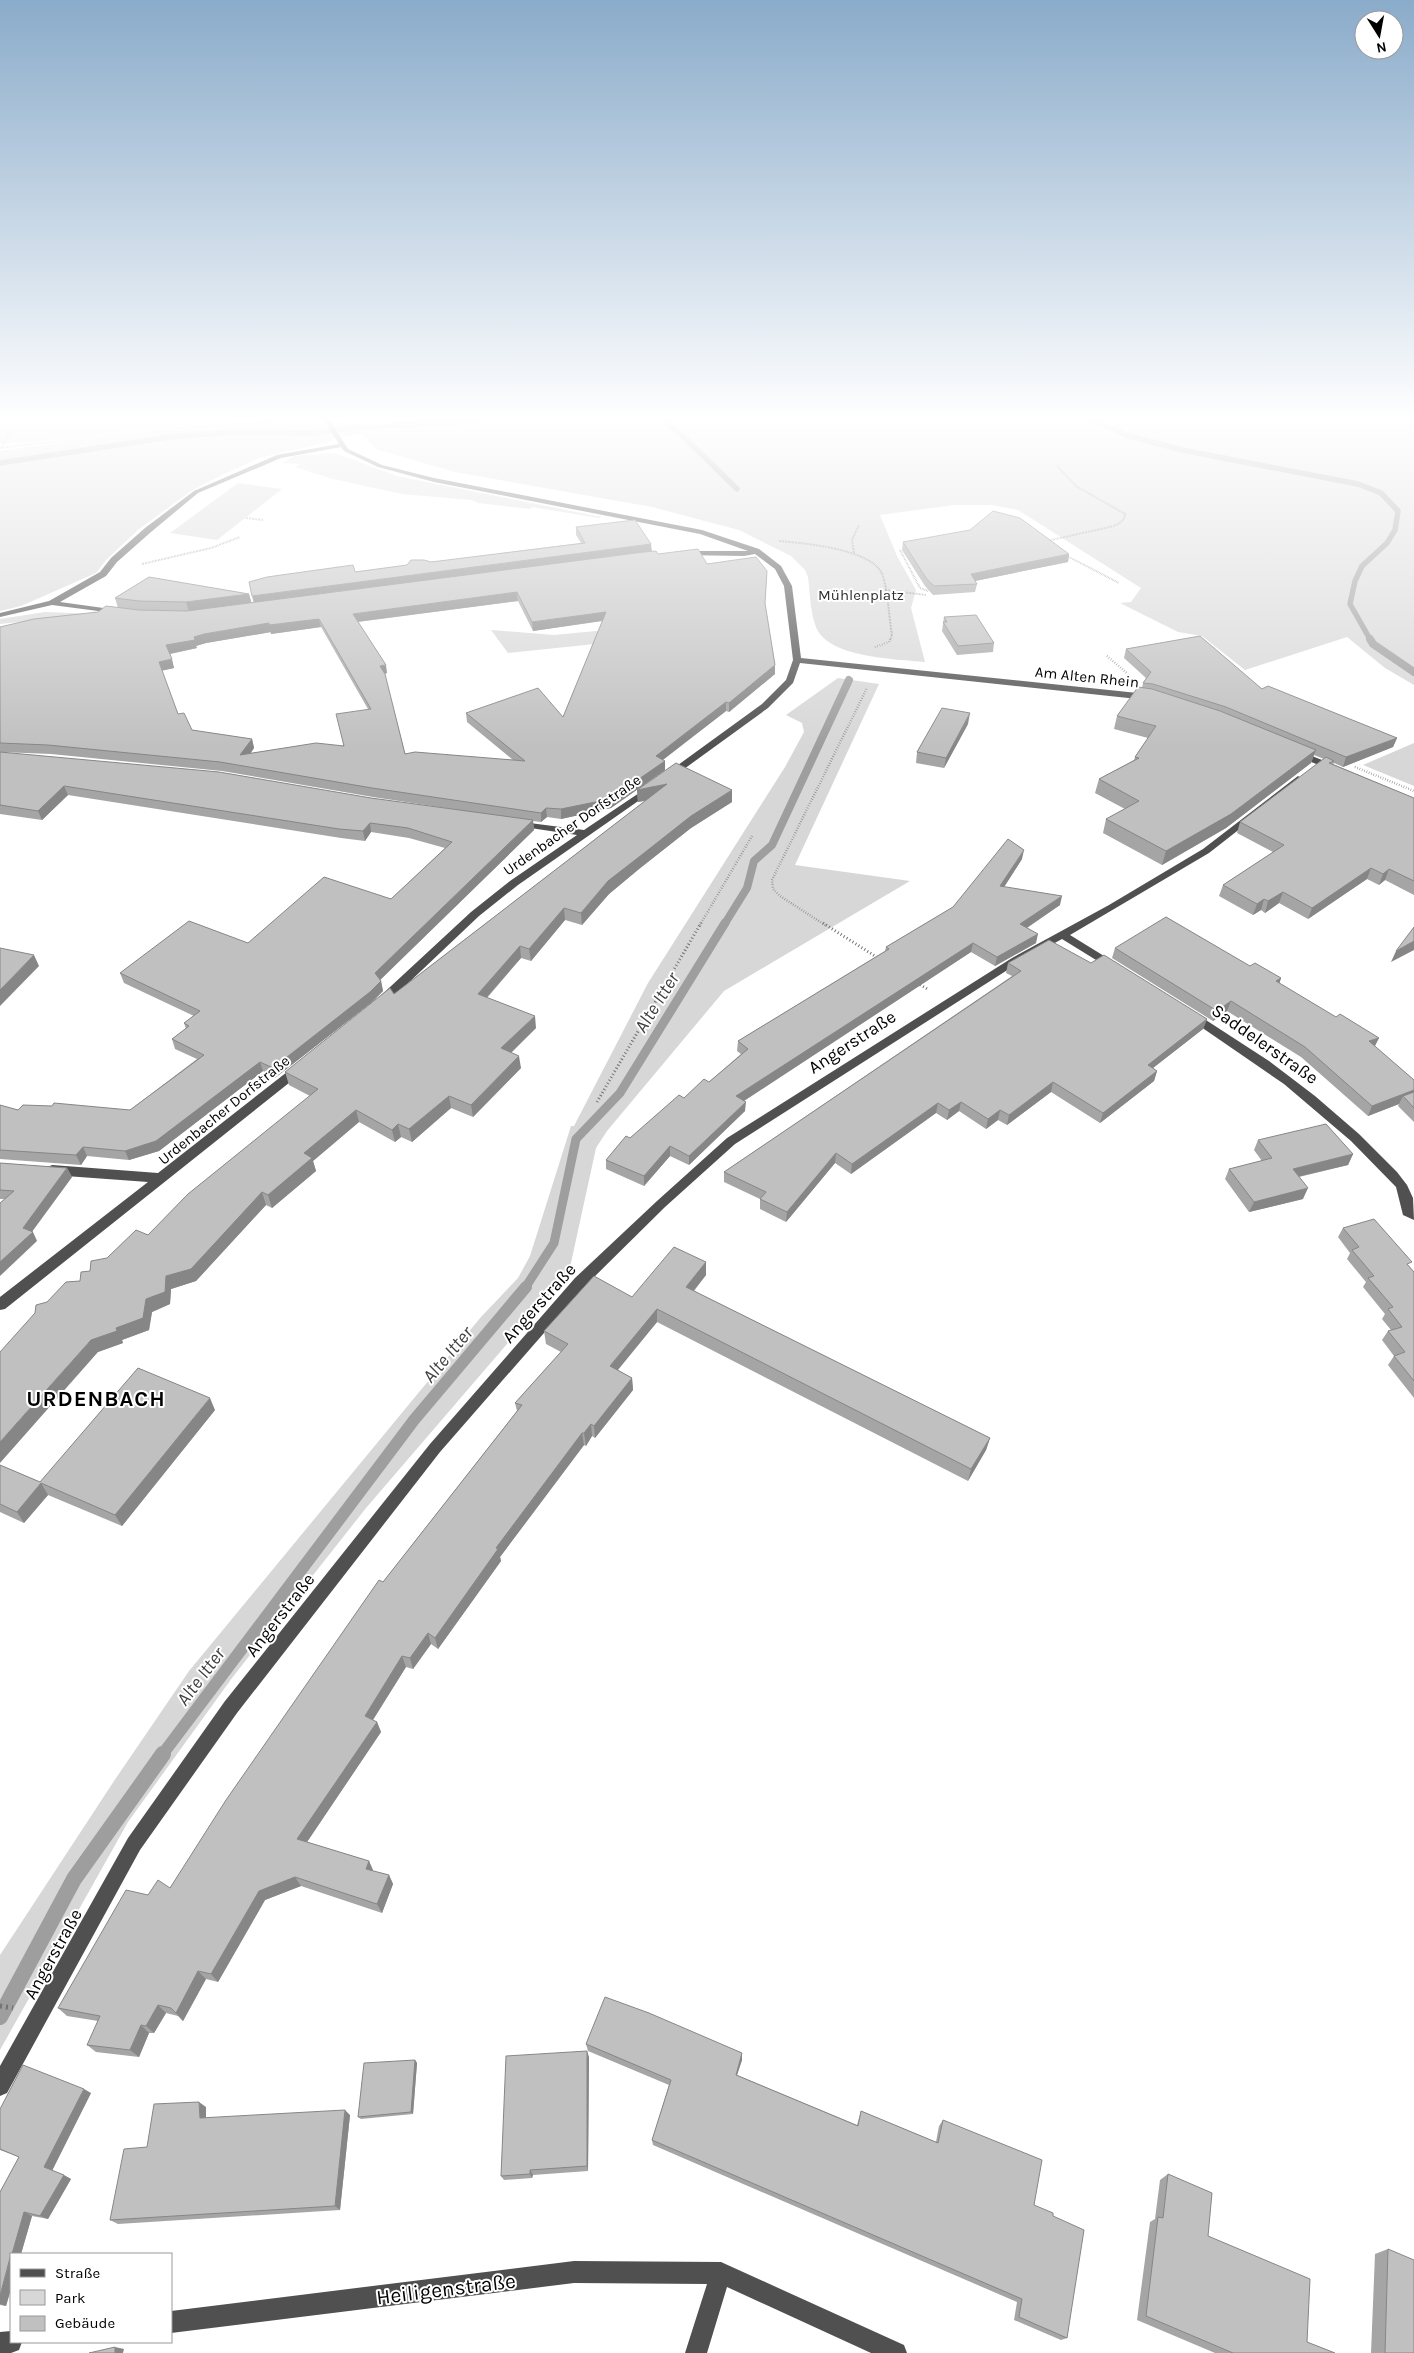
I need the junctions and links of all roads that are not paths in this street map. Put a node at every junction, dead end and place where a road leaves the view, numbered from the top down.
1 (150, 529) edge
2 (686, 529) edge
3 (756, 552) junction
4 (671, 554) edge
5 (52, 603) junction
6 (123, 612) edge
7 (0, 615) edge
8 (797, 660) junction
9 (1160, 700) edge
10 (1287, 749) edge
11 (1314, 768) junction
12 (1344, 773) edge
13 (509, 822) edge
14 (586, 833) junction
15 (1062, 935) junction
16 (1127, 975) edge
17 (372, 1010) edge
18 (1184, 1010) edge
19 (310, 1060) edge
20 (38, 1168) edge
21 (162, 1178) junction
22 (1414, 1216) edge
23 (0, 1304) edge
24 (0, 2086) edge
25 (721, 2273) junction
26 (172, 2322) edge
27 (696, 2353) edge
28 (896, 2353) edge

1 - 5 street
2 - 3 street, Urdenbacher Dorfstraße
3 - 4 street
3 - 8 street, Urdenbacher Dorfstraße
5 - 6 street
5 - 7 street
8 - 9 street, Am Alten Rhein
8 - 14 street, Urdenbacher Dorfstraße
10 - 11 street
11 - 12 street
11 - 15 street, Angerstraße
13 - 14 street
14 - 17 street, Urdenbacher Dorfstraße
15 - 16 street
15 - 24 street, Angerstraße
18 - 22 street, Saddelerstraße
19 - 21 street, Urdenbacher Dorfstraße
20 - 21 street
21 - 23 street, Urdenbacher Dorfstraße
25 - 26 street, Heiligenstraße
25 - 27 street
25 - 28 street, Heiligenstraße

